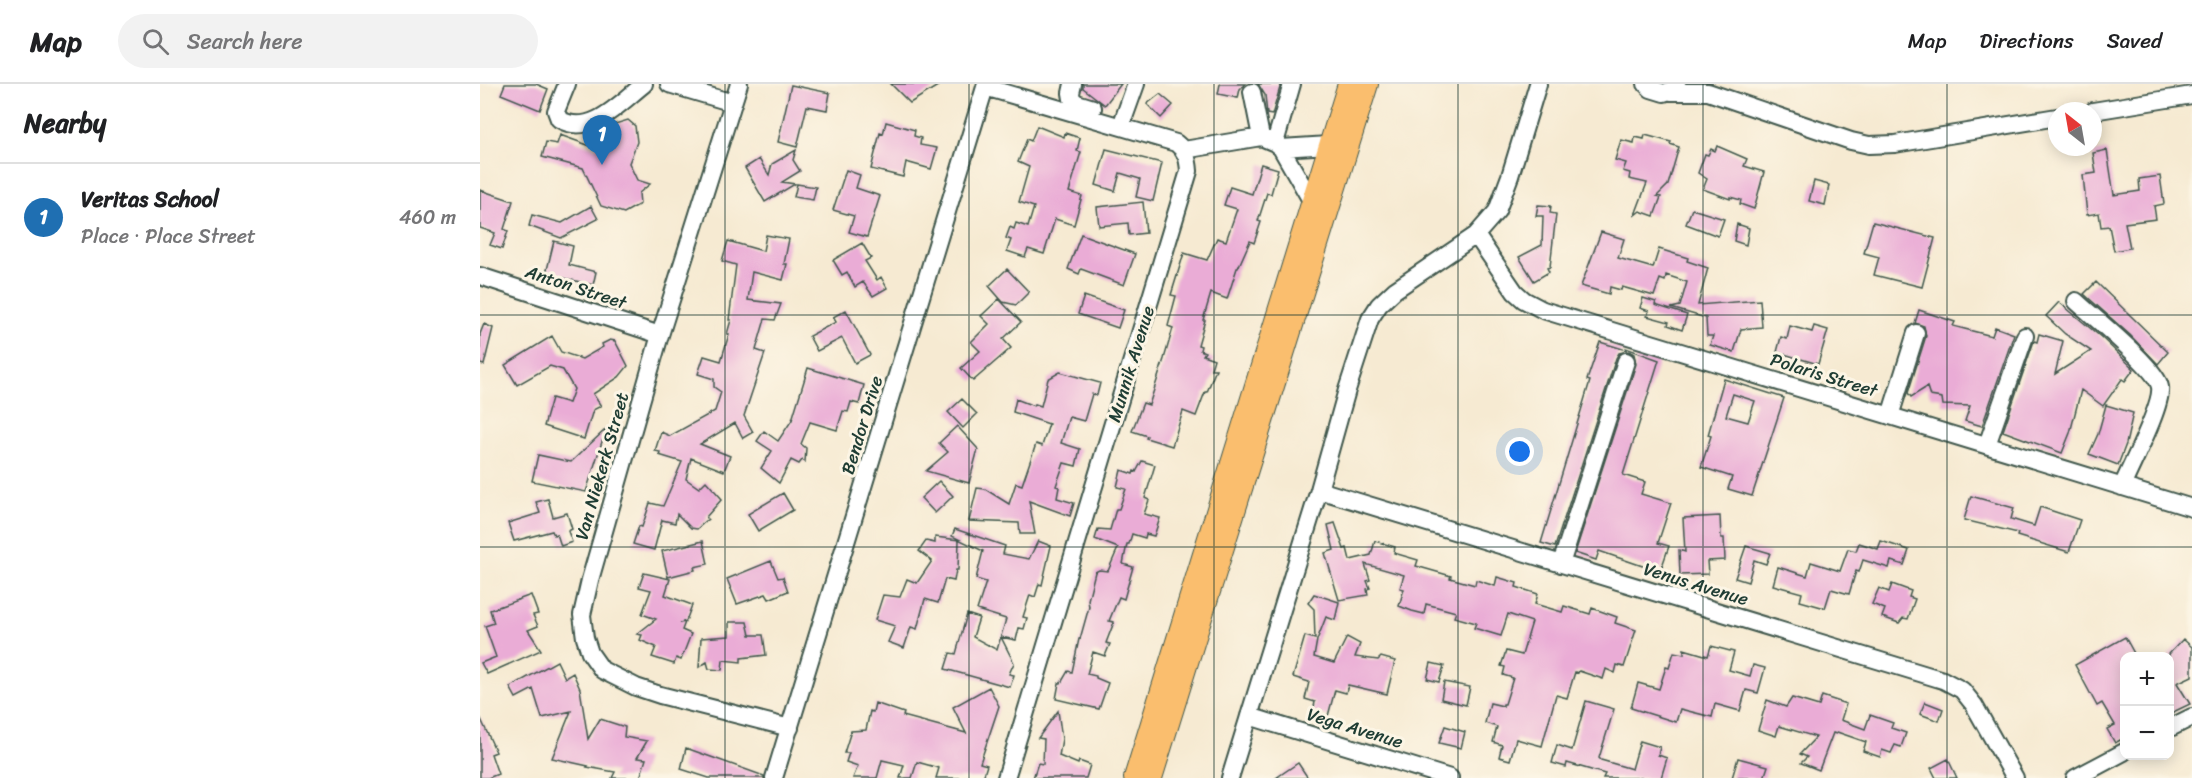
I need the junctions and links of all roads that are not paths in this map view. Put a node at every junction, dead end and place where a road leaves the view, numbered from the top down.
1 (567, 84) edge
2 (644, 84) edge
3 (669, 84) edge
4 (739, 84) edge
5 (1073, 84) edge
6 (1136, 84) edge
7 (1292, 84) edge
8 (1348, 84) edge
9 (1368, 84) edge
10 (1538, 84) edge
11 (1632, 84) edge
12 (986, 85) edge
13 (1648, 87) edge
14 (1676, 88) edge
15 (1704, 88) edge
16 (1252, 92) dead end
17 (2192, 95) edge
18 (734, 103) junction
19 (2102, 110) edge
20 (2048, 118) edge
21 (1123, 122) junction
22 (1272, 143) junction
23 (1329, 145) junction
24 (1184, 150) junction
25 (1312, 202) junction
26 (1476, 235) junction
27 (480, 276) edge
28 (2076, 301) dead end
29 (1916, 333) dead end
30 (660, 335) junction
31 (2025, 336) dead end
32 (1630, 349) junction
33 (1890, 416) junction
34 (1987, 445) junction
35 (2122, 486) junction
36 (1319, 490) junction
37 (2192, 508) edge
38 (1561, 564) junction
39 (1249, 716) junction
40 (2192, 717) edge
41 (2174, 726) edge
42 (790, 728) junction
43 (2120, 754) edge
44 (774, 778) edge
45 (1006, 778) edge
46 (1134, 778) edge
47 (1152, 778) edge
48 (1230, 778) edge
49 (1450, 778) edge
50 (2015, 778) edge
51 (2075, 778) edge

1 - 2 street
3 - 18 street
4 - 18 street, Van Niekerk Street
5 - 21 street
6 - 21 street
7 - 22 street
8 - 23 main road
9 - 47 main road
10 - 26 street
11 - 13 street
12 - 21 street
12 - 42 street, Bendor Drive
13 - 14 street
14 - 15 street
15 - 20 street
16 - 22 street
17 - 19 street
18 - 30 street, Van Niekerk Street
21 - 24 street
22 - 23 street
22 - 24 street
22 - 25 street
23 - 25 main road
24 - 45 street, Munnik Avenue
25 - 46 main road
26 - 32 street, Polaris Street
26 - 36 street
27 - 30 street, Anton Street
28 - 35 street
29 - 33 street
30 - 42 street, Van Niekerk Street
31 - 34 street
32 - 33 street, Polaris Street
32 - 38 street
33 - 34 street, Polaris Street
34 - 35 street, Polaris Street
35 - 37 street, Polaris Street
36 - 38 street, Venus Avenue
36 - 39 street
38 - 50 street, Venus Avenue
39 - 48 street
39 - 49 street, Vega Avenue
40 - 41 street
42 - 44 street, Bendor Drive
43 - 51 street

